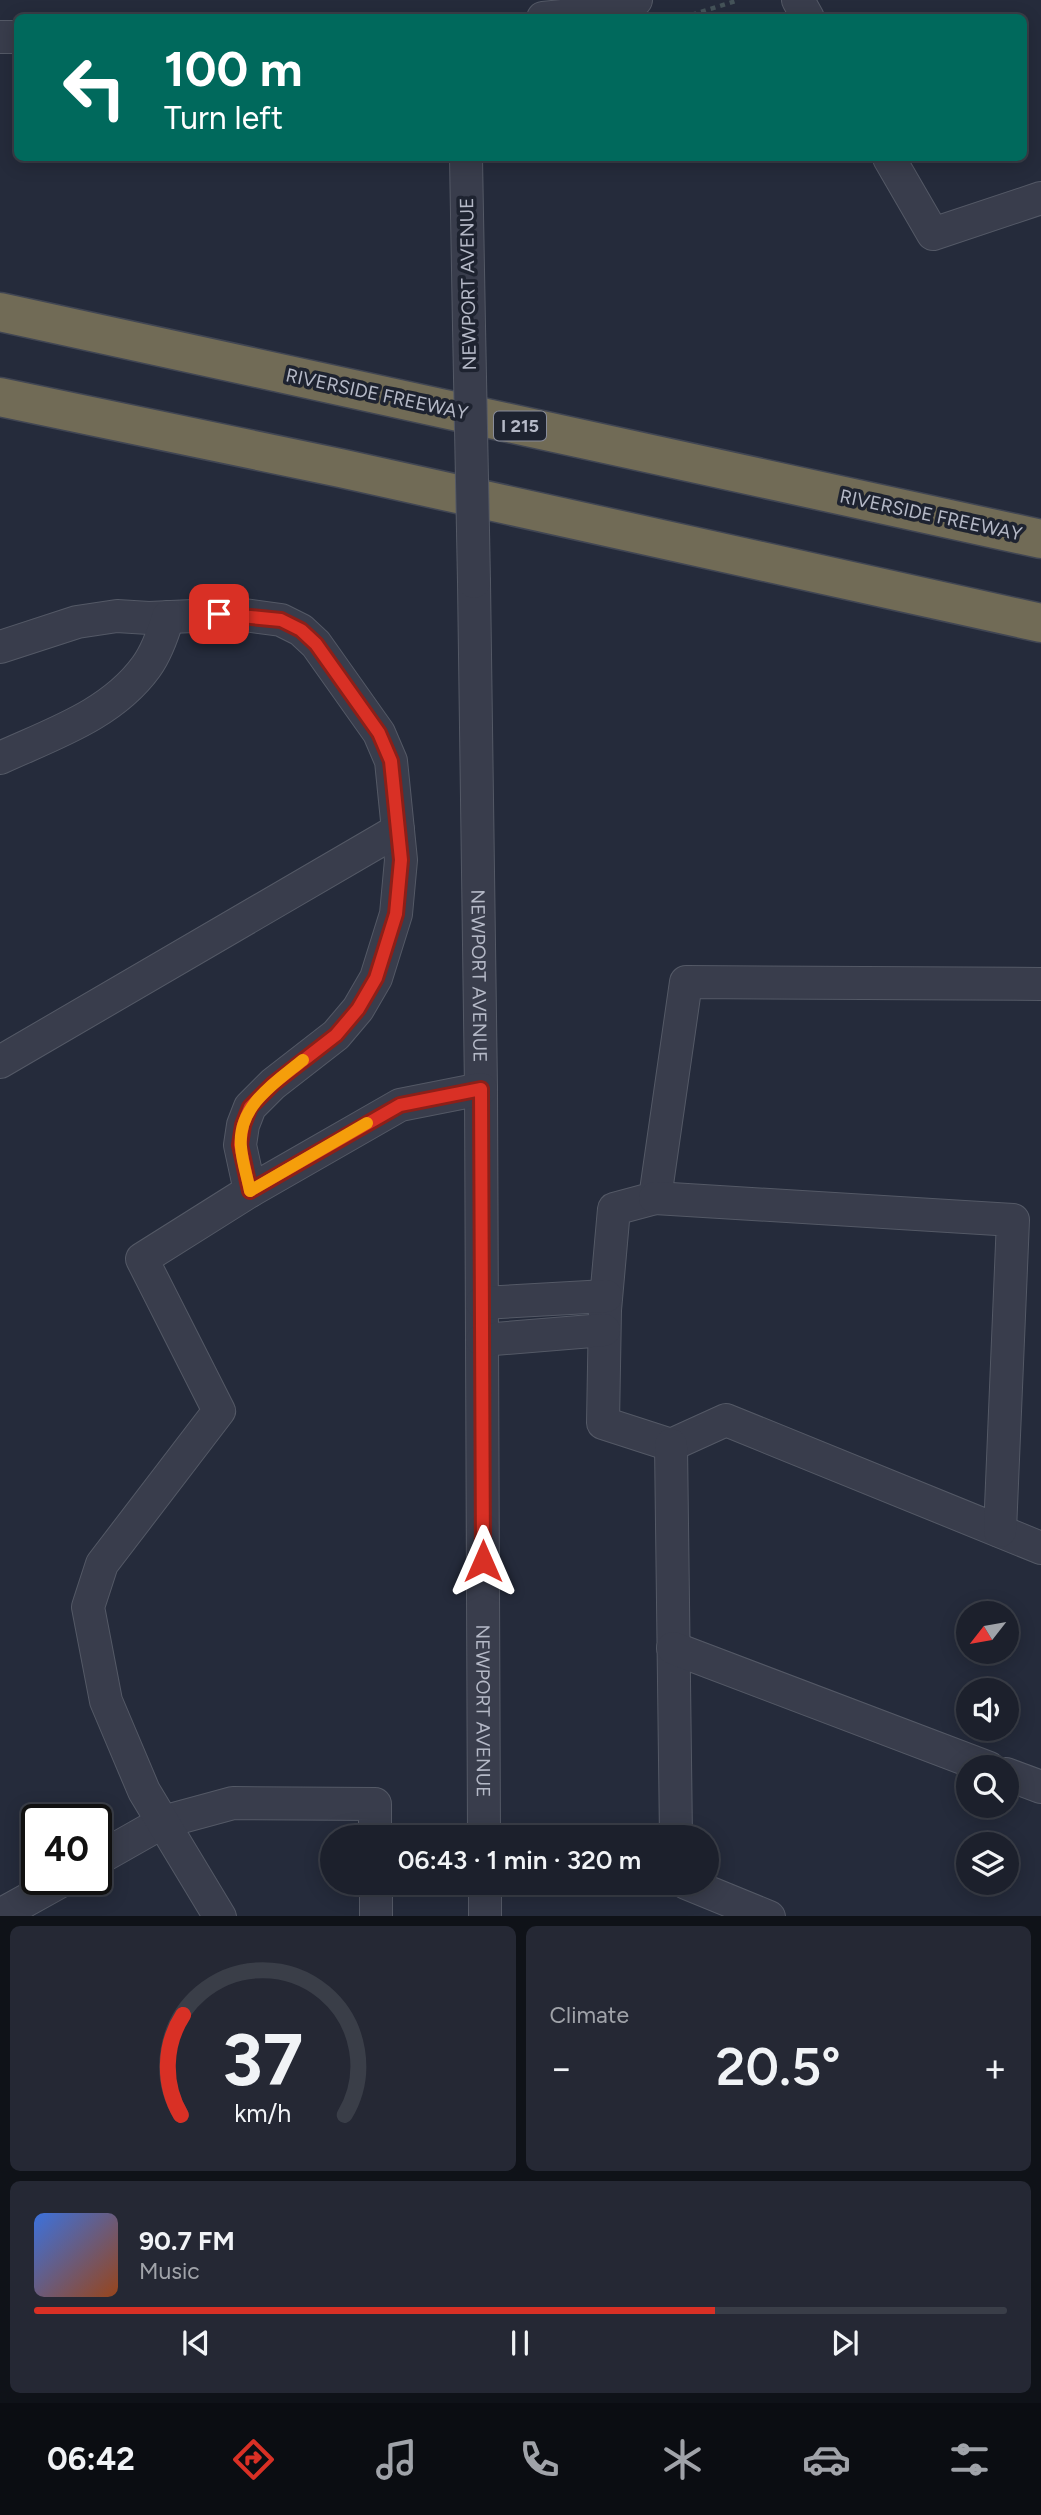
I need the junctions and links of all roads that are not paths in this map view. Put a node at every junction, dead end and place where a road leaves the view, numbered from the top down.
1 (636, 0) edge
2 (575, 14) edge
3 (466, 161) edge
4 (891, 161) edge
5 (1041, 198) edge
6 (0, 312) edge
7 (0, 397) edge
8 (1041, 539) edge
9 (169, 617) junction
10 (1041, 623) edge
11 (0, 647) edge
12 (0, 758) edge
13 (398, 830) junction
14 (1041, 984) edge
15 (0, 1062) edge
16 (481, 1089) junction
17 (250, 1191) junction
18 (654, 1198) junction
19 (606, 1296) junction
20 (482, 1303) junction
21 (604, 1330) junction
22 (482, 1340) junction
23 (671, 1445) junction
24 (1000, 1531) junction
25 (1041, 1548) edge
26 (673, 1648) junction
27 (956, 1755) edge
28 (1019, 1779) edge
29 (1041, 1787) edge
30 (163, 1822) junction
31 (375, 1825) edge
32 (484, 1825) edge
33 (676, 1825) edge
34 (112, 1851) edge
35 (36, 1895) edge
36 (376, 1895) edge
37 (485, 1895) edge
38 (717, 1895) edge
39 (0, 1915) edge
40 (220, 1916) edge
41 (376, 1916) edge
42 (485, 1916) edge
43 (769, 1916) edge

1 - 2 street
3 - 16 street, NEWPORT AVENUE, bridge
4 - 5 street
6 - 8 highway, RIVERSIDE FREEWAY / I 215
7 - 10 highway
9 - 11 street
9 - 12 street
9 - 13 street
13 - 15 street
13 - 17 street
14 - 18 street
16 - 17 street
16 - 20 street, NEWPORT AVENUE
17 - 30 street
18 - 19 street
18 - 24 street
19 - 20 street
19 - 21 street
20 - 22 street, NEWPORT AVENUE
21 - 22 street
21 - 23 street
22 - 32 street, NEWPORT AVENUE
23 - 24 street
23 - 26 street
24 - 25 street
26 - 27 street
26 - 33 street
28 - 29 street
30 - 31 street
30 - 34 street
30 - 40 street
35 - 39 street
36 - 41 street
37 - 42 street
38 - 43 street

